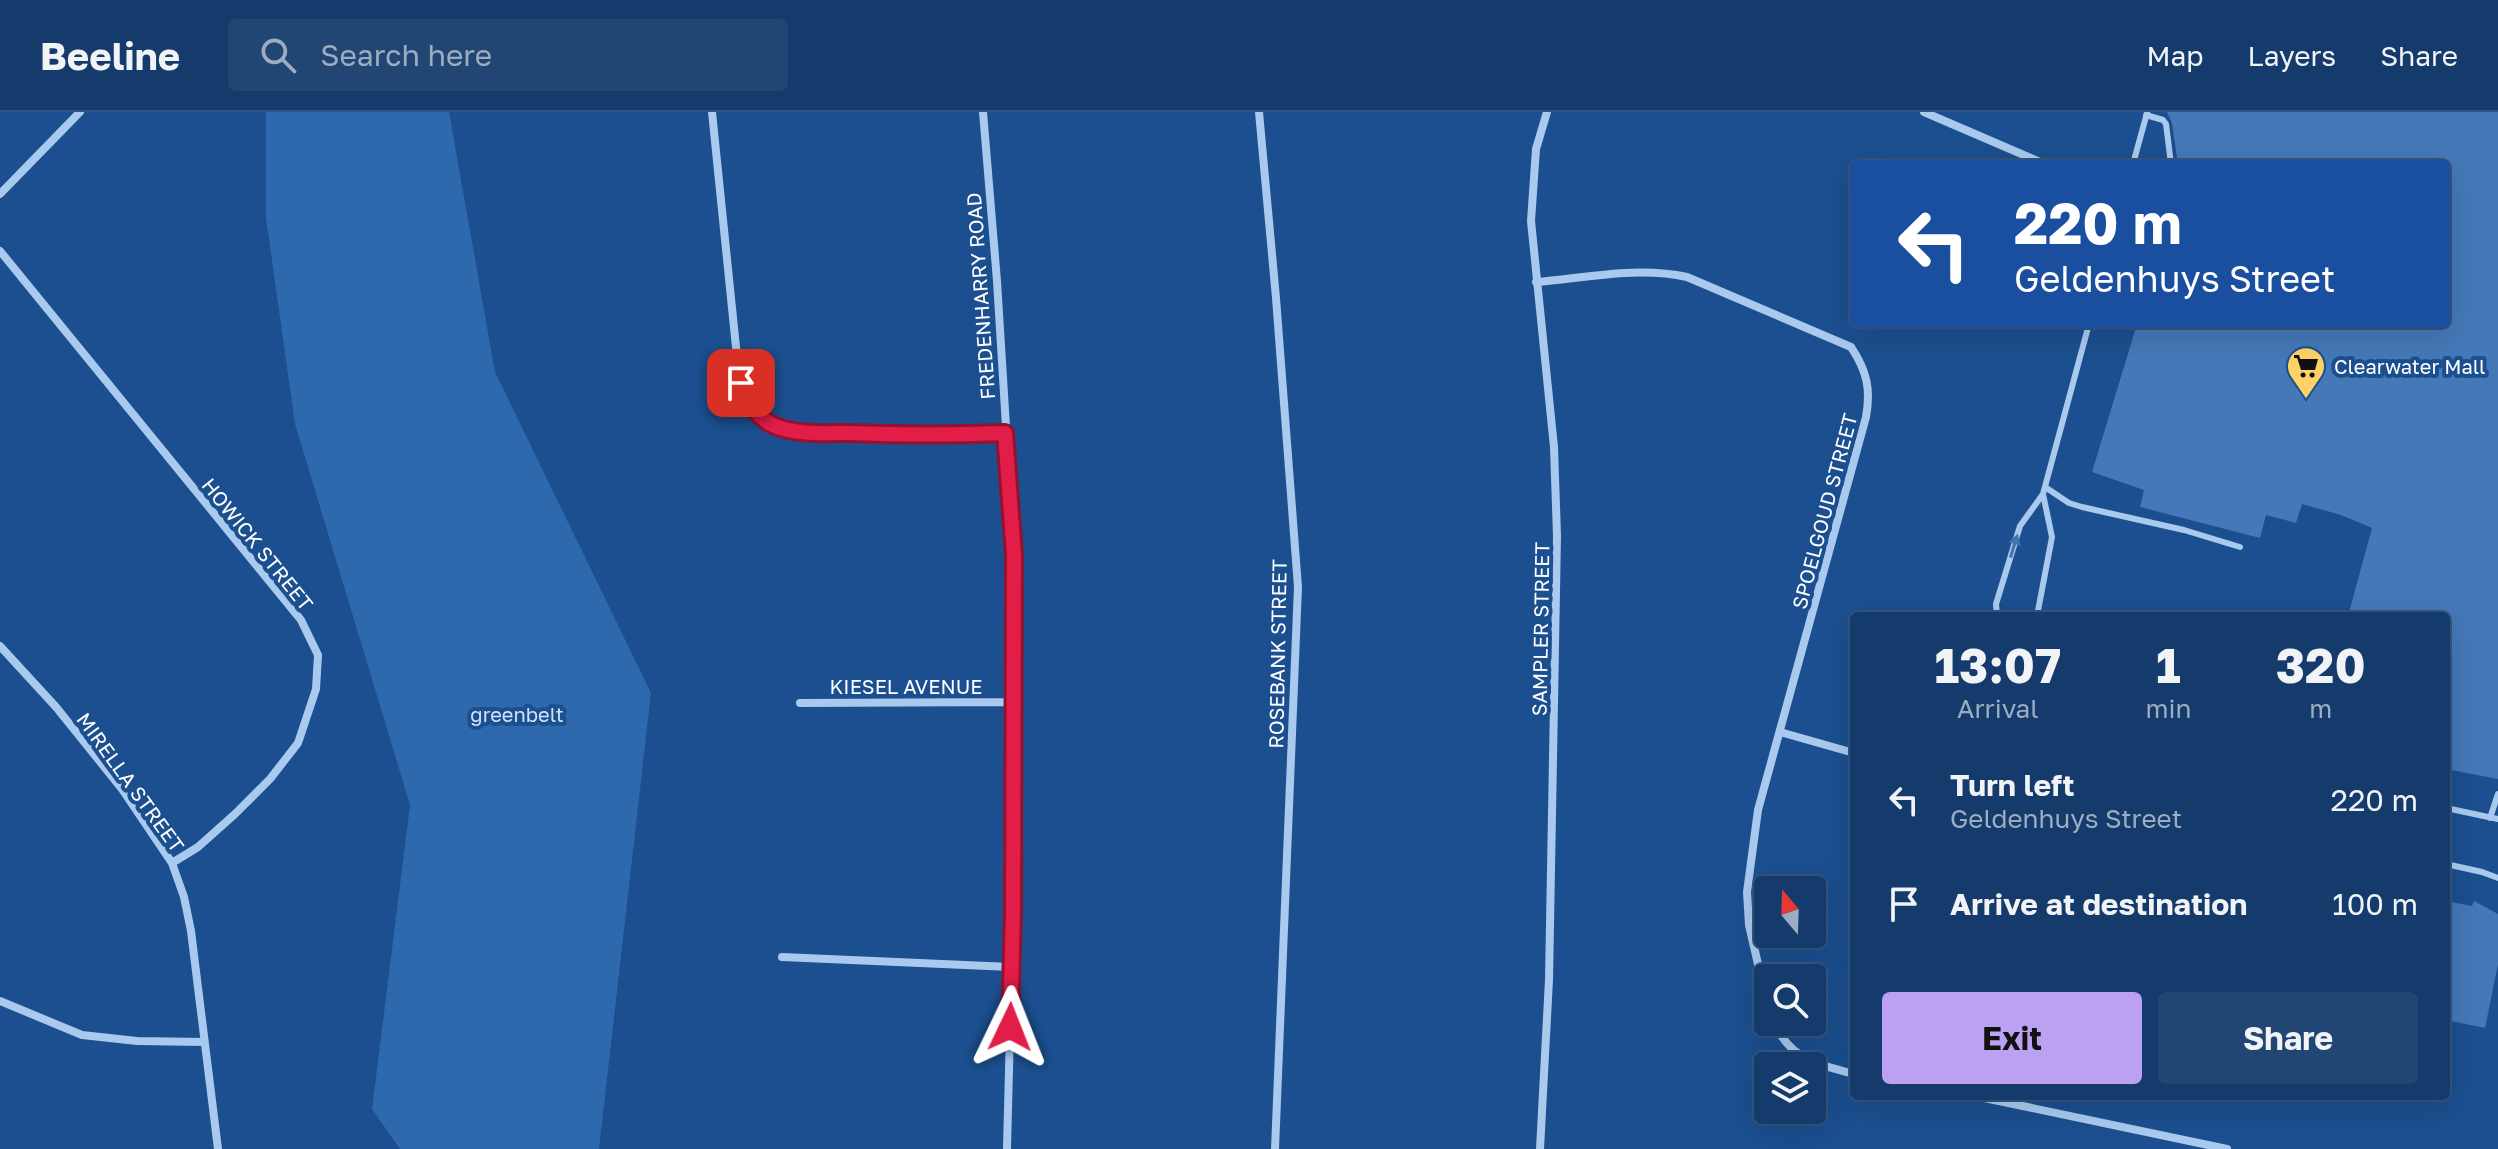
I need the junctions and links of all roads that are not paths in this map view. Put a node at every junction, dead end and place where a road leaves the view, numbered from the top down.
1 (80, 112) edge
2 (712, 112) edge
3 (983, 112) edge
4 (1259, 112) edge
5 (1547, 112) edge
6 (1924, 112) edge
7 (2147, 114) edge
8 (2035, 160) edge
9 (2134, 160) edge
10 (2170, 160) edge
11 (0, 194) edge
12 (0, 251) edge
13 (1536, 282) junction
14 (2088, 328) edge
15 (1005, 433) junction
16 (2044, 490) junction
17 (2240, 547) dead end
18 (1997, 612) edge
19 (2038, 612) edge
20 (0, 646) edge
21 (1012, 702) junction
22 (800, 703) dead end
23 (1780, 732) junction
24 (1850, 752) edge
25 (2498, 794) edge
26 (2450, 809) edge
27 (2494, 819) edge
28 (172, 863) junction
29 (2450, 865) edge
30 (2498, 878) edge
31 (782, 957) dead end
32 (1758, 964) edge
33 (1011, 967) junction
34 (0, 1001) edge
35 (1781, 1036) edge
36 (204, 1042) junction
37 (1850, 1073) edge
38 (1994, 1100) edge
39 (218, 1149) edge
40 (1007, 1149) edge
41 (1275, 1149) edge
42 (1540, 1149) edge
43 (2227, 1149) edge

1 - 11 street
2 - 15 street
3 - 15 street, FREDENHARRY ROAD
4 - 41 street, ROSEBANK STREET
5 - 13 street, SAMPLER STREET
6 - 8 street
7 - 9 lane
7 - 10 lane
12 - 28 street, HOWICK STREET
13 - 23 street, SPOELGOUD STREET
13 - 42 street, SAMPLER STREET
14 - 16 lane
15 - 21 street, FREDENHARRY ROAD
16 - 17 lane
18 -> 16 lane
16 - 19 lane
20 - 28 street, MIRELLA STREET
21 - 22 street, KIESEL AVENUE
21 - 33 street, FREDENHARRY ROAD
23 - 24 street
23 - 32 street, SPOELGOUD STREET
25 - 27 lane
26 - 27 lane
28 - 36 street, MIRELLA STREET
29 - 30 lane
31 - 33 street
33 - 40 street, FREDENHARRY ROAD
34 - 36 street
35 - 37 street
36 - 39 street, MIRELLA STREET
38 - 43 street

